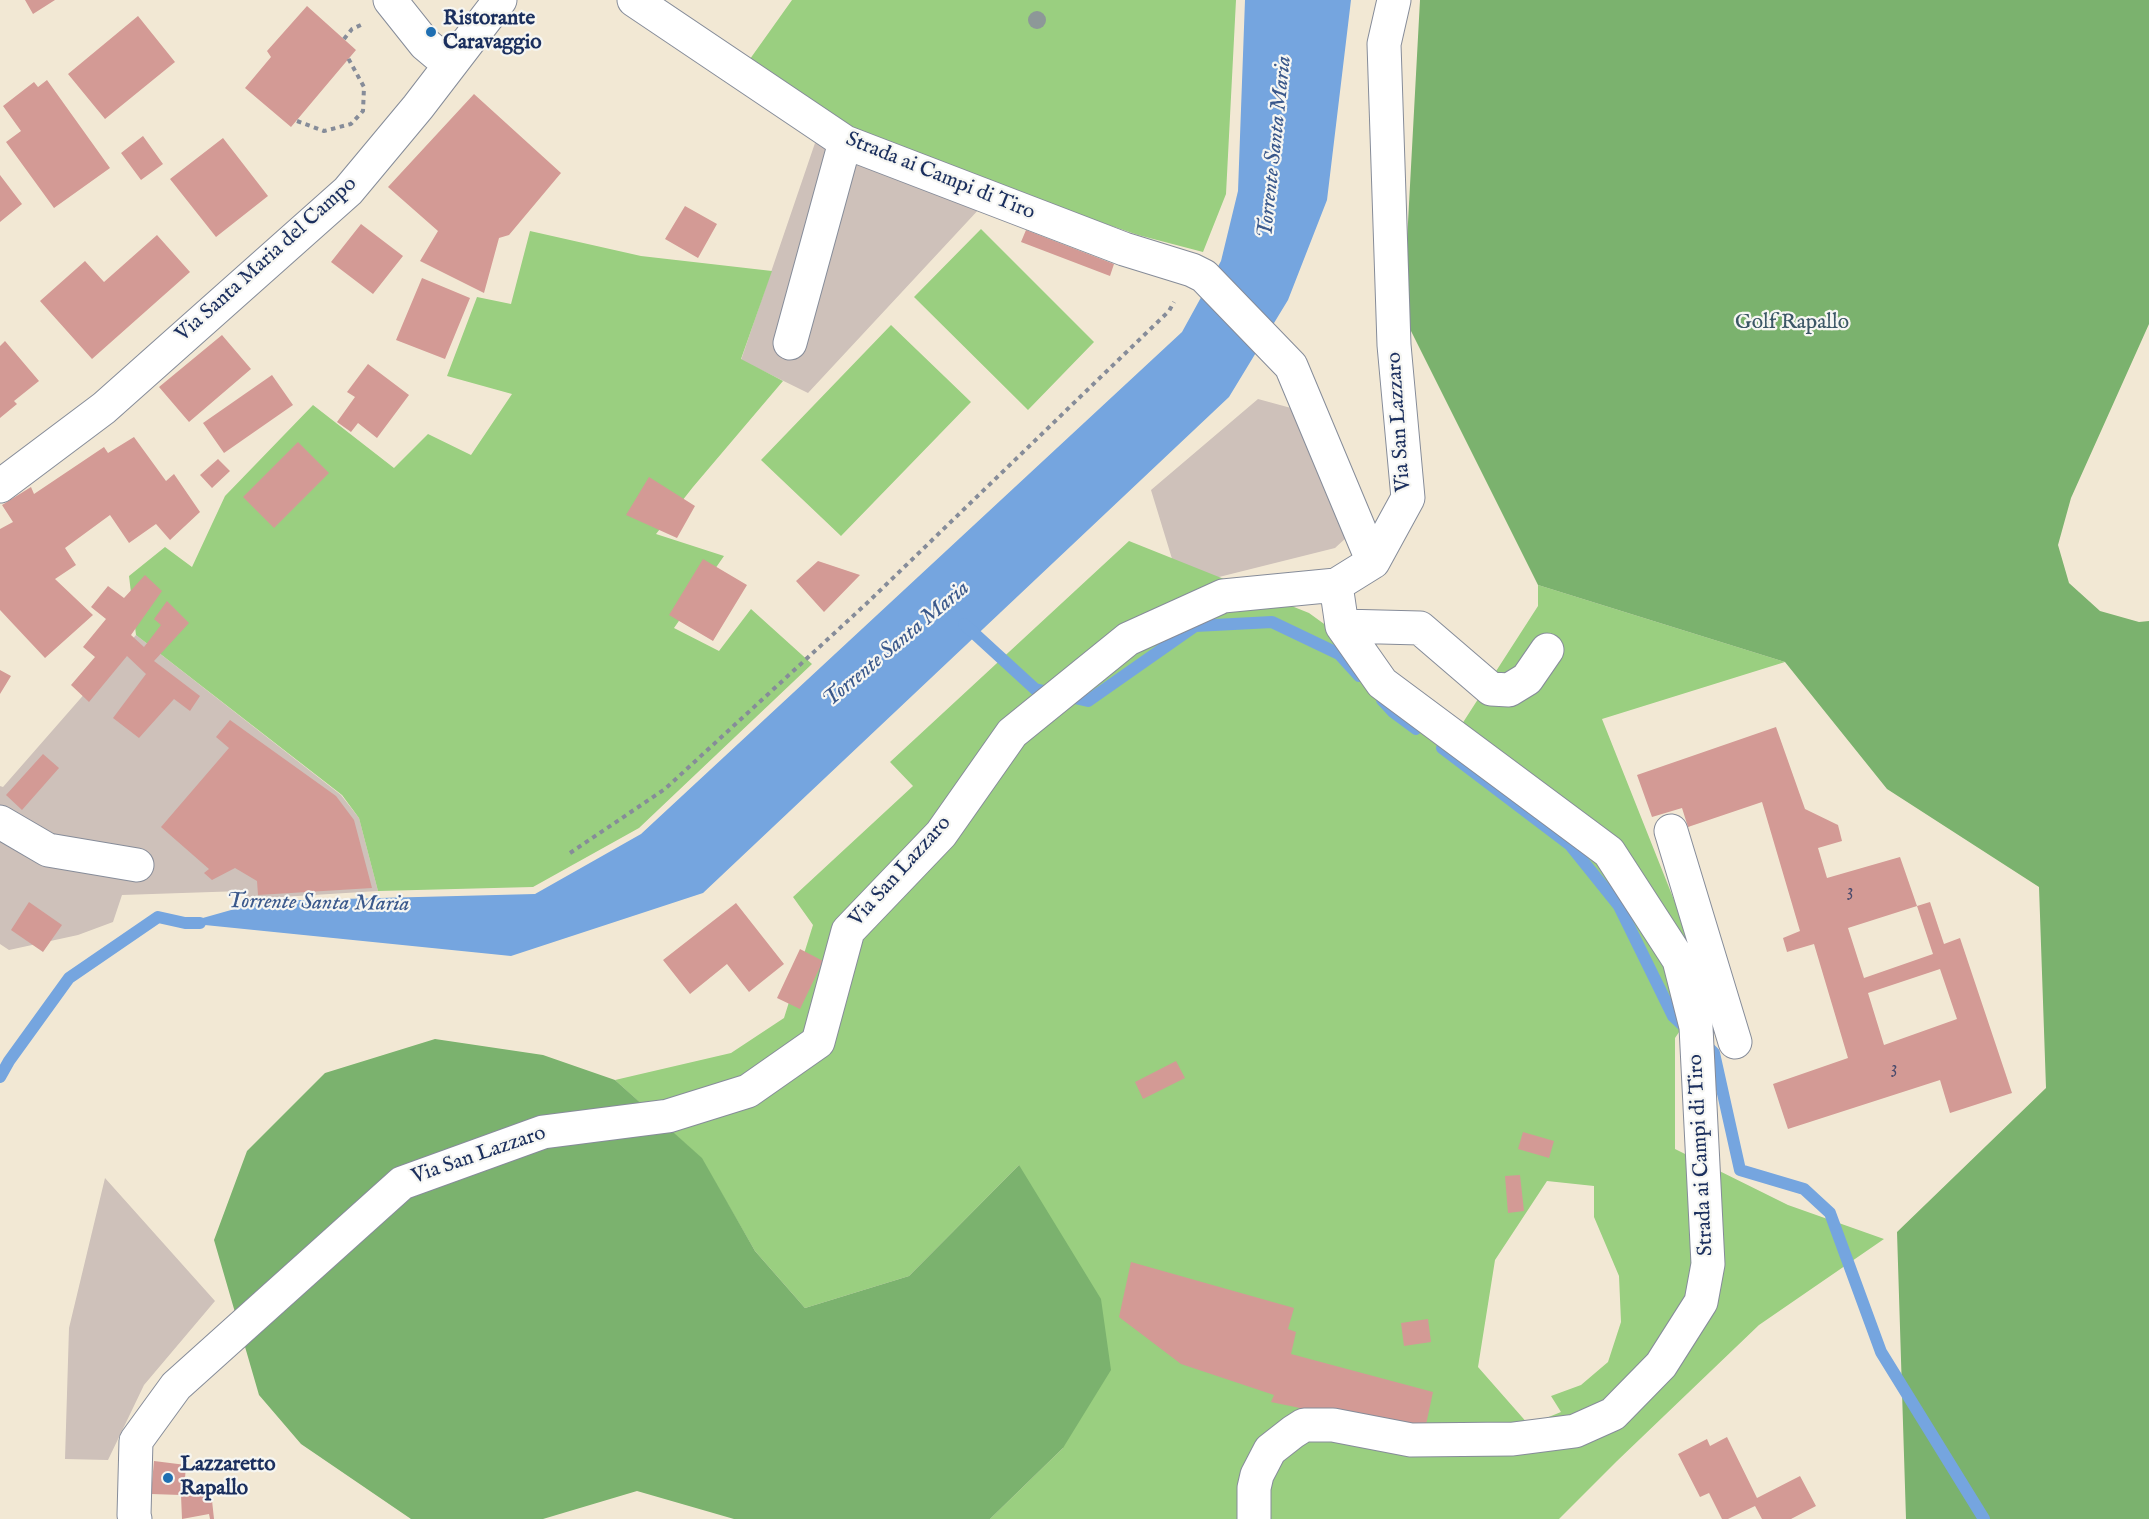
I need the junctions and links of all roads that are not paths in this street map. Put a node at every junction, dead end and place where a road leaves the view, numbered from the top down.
1 (390, 0) edge
2 (500, 0) edge
3 (634, 0) edge
4 (1394, 0) edge
5 (450, 65) junction
6 (845, 142) junction
7 (790, 343) dead end
8 (0, 486) edge
9 (1373, 562) junction
10 (1336, 585) junction
11 (1342, 626) junction
12 (1547, 650) dead end
13 (0, 822) edge
14 (1671, 831) dead end
15 (137, 865) dead end
16 (1736, 1042) dead end
17 (135, 1519) edge
18 (1254, 1519) edge

1 - 5 street
2 - 5 street, Via Santa Maria del Campo
3 - 6 street, Strada ai Campi di Tiro
4 - 9 street, Via San Lazzaro
5 - 8 street, Via Santa Maria del Campo
6 - 7 street
6 - 9 street, Strada ai Campi di Tiro
9 - 10 street, Via San Lazzaro
10 - 11 street, Strada ai Campi di Tiro
10 - 17 street, Via San Lazzaro
11 - 12 street
11 - 18 street, Strada ai Campi di Tiro
13 - 15 street
14 - 16 street

